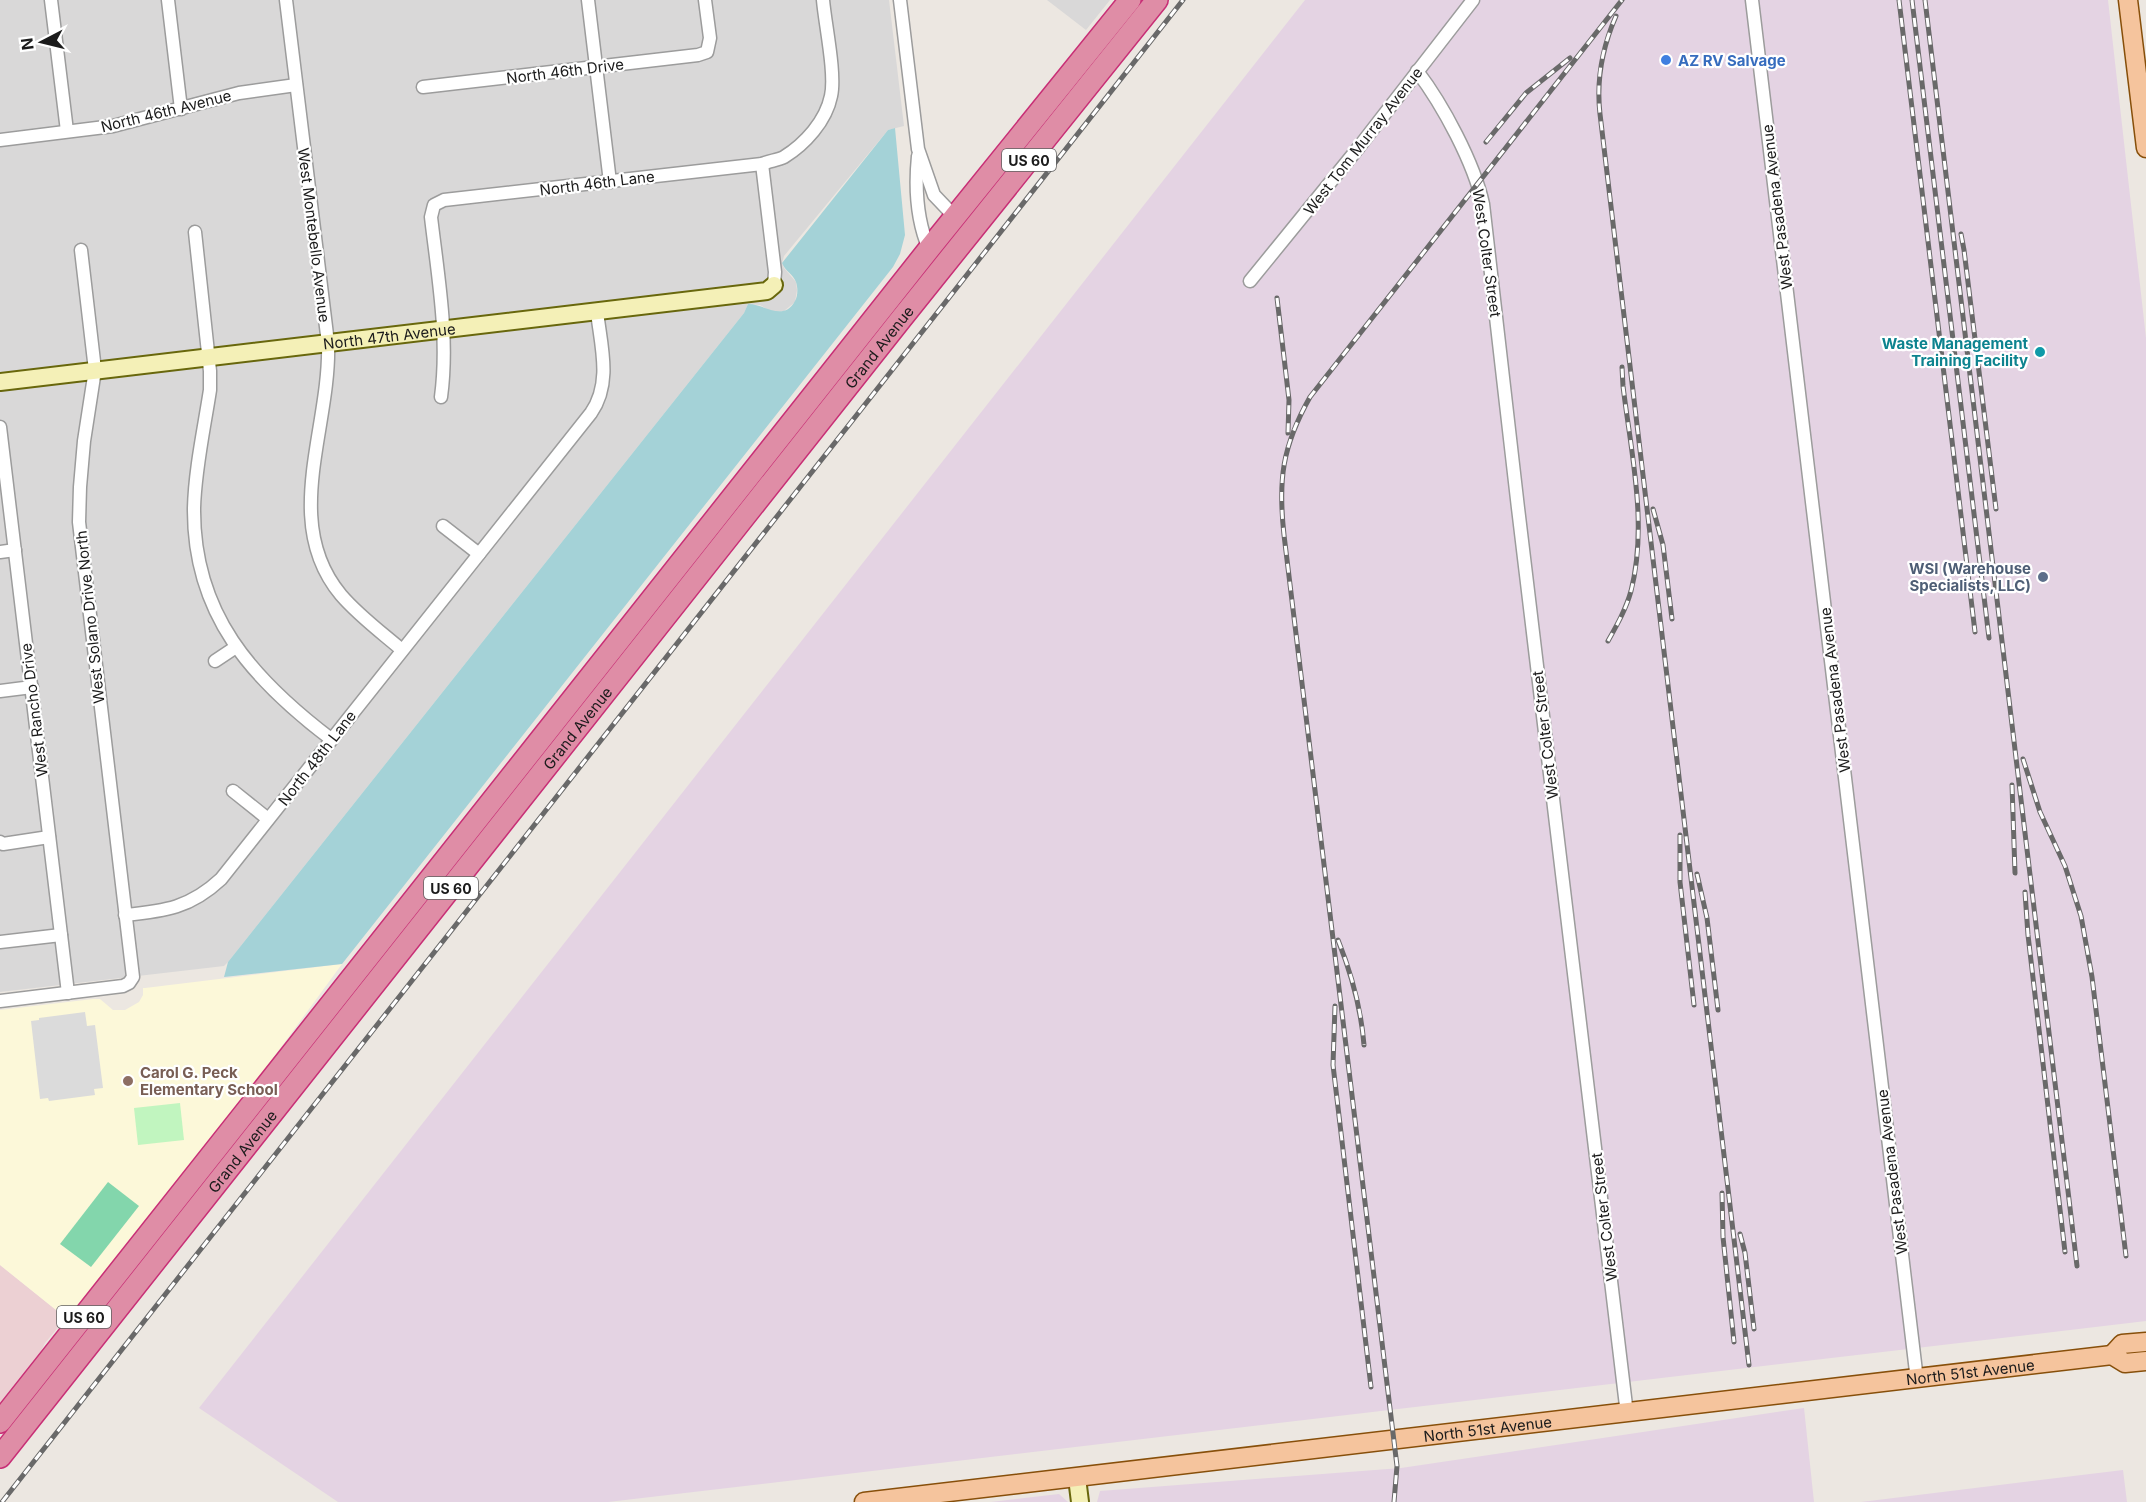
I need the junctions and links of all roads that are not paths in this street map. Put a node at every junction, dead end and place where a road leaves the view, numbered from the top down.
1 (51, 0) edge
2 (168, 0) edge
3 (286, 0) edge
4 (588, 0) edge
5 (705, 0) edge
6 (823, 0) edge
7 (900, 0) edge
8 (1130, 0) edge
9 (1157, 0) edge
10 (1473, 0) edge
11 (1752, 0) edge
12 (2128, 0) edge
13 (596, 67) junction
14 (1418, 71) junction
15 (296, 85) junction
16 (423, 87) dead end
17 (181, 109) junction
18 (67, 131) junction
19 (2145, 136) edge
20 (0, 140) edge
21 (918, 149) junction
22 (762, 164) junction
23 (610, 182) junction
24 (955, 217) junction
25 (195, 232) dead end
26 (929, 249) junction
27 (81, 250) dead end
28 (1251, 281) dead end
29 (774, 285) joint
30 (597, 312) junction
31 (901, 319) junction
32 (444, 330) junction
33 (328, 343) junction
34 (209, 357) junction
35 (95, 370) junction
36 (0, 382) edge
37 (441, 397) dead end
38 (0, 428) edge
39 (443, 526) dead end
40 (15, 550) junction
41 (0, 552) edge
42 (479, 554) junction
43 (236, 647) junction
44 (402, 650) junction
45 (215, 661) dead end
46 (32, 687) junction
47 (0, 691) edge
48 (331, 739) junction
49 (233, 791) dead end
50 (268, 819) junction
51 (49, 837) junction
52 (0, 842) edge
53 (125, 915) junction
54 (61, 935) junction
55 (0, 942) edge
56 (68, 993) junction
57 (0, 1001) edge
58 (2146, 1342) edge
59 (2112, 1356) junction
60 (2146, 1360) edge
61 (1917, 1380) junction
62 (1627, 1414) junction
63 (0, 1422) edge
64 (0, 1457) edge
65 (1077, 1478) junction
66 (864, 1502) edge
67 (1080, 1502) edge

1 - 18 street
2 - 17 street
3 - 15 street, West Montebello Avenue
4 - 13 street
5 - 13 street, North 46th Drive
6 - 22 street, North 46th Lane
7 - 21 street
8 - 24 highway, Grand Avenue / US 60
9 - 31 highway, Grand Avenue / US 60
10 - 14 street, West Tom Murray Avenue
11 - 61 street, West Pasadena Avenue
12 - 19 main road
13 - 16 street, North 46th Drive
13 - 23 street
14 - 28 street, West Tom Murray Avenue
14 - 62 street, West Colter Street
15 - 17 street, North 46th Avenue
15 - 33 street, West Montebello Avenue
17 - 18 street, North 46th Avenue
18 - 20 street, North 46th Avenue
21 - 24 street
21 - 26 street
22 - 23 street, North 46th Lane
22 - 29 street
23 - 32 street, North 46th Lane
24 - 26 highway, Grand Avenue / US 60
24 - 31 highway
25 - 34 street
26 - 63 highway, Grand Avenue / US 60
27 - 35 street, West Solano Drive North
29 - 30 street, North 47th Avenue
30 - 32 street, North 47th Avenue
30 - 42 street, North 48th Lane
31 - 64 highway, Grand Avenue / US 60
32 - 33 street, North 47th Avenue
32 - 37 street
33 - 34 street, North 47th Avenue
33 - 44 street, West Montebello Avenue
34 - 35 street, North 47th Avenue
34 - 43 street
35 - 36 street, North 47th Avenue
35 - 53 street, West Solano Drive North
38 - 40 street, West Rancho Drive
39 - 42 street
40 - 41 street
40 - 46 street, West Rancho Drive
42 - 44 street, North 48th Lane
43 - 45 street
43 - 48 street
44 - 48 street, North 48th Lane
46 - 47 street
46 - 51 street, West Rancho Drive
48 - 50 street, North 48th Lane
49 - 50 street
50 - 53 street, North 48th Lane
51 - 52 street
51 - 54 street, West Rancho Drive
53 - 56 street, West Solano Drive North
54 - 55 street
54 - 56 street, West Rancho Drive
56 - 57 street
58 - 59 main road, North 51st Avenue
59 - 60 main road, North 51st Avenue
59 - 61 main road, North 51st Avenue
61 - 62 main road, North 51st Avenue
62 - 65 main road, North 51st Avenue
65 - 66 main road, North 51st Avenue
65 - 67 street

